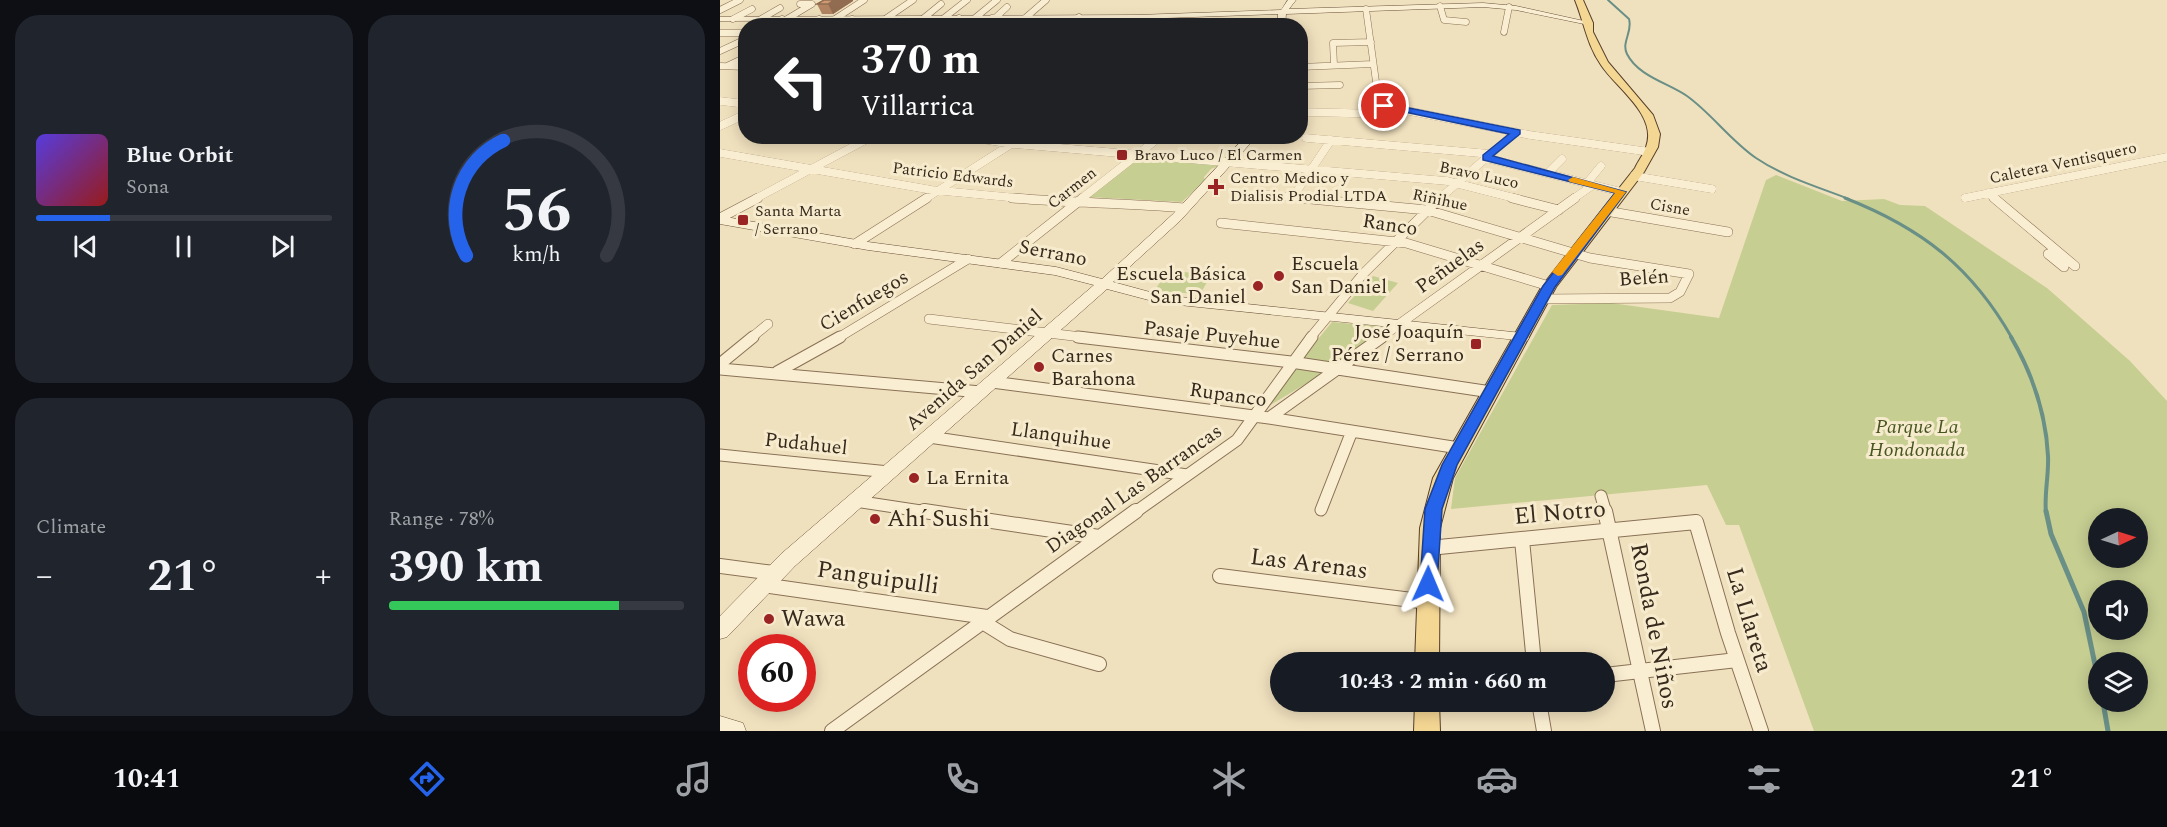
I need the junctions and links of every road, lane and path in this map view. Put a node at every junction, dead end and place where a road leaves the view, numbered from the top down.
1 (740, 0) edge
2 (864, 0) edge
3 (913, 0) edge
4 (967, 0) edge
5 (997, 0) edge
6 (1046, 0) edge
7 (1292, 0) edge
8 (1579, 0) edge
9 (800, 4) dead end
10 (941, 4) dead end
11 (1440, 6) junction
12 (1509, 6) junction
13 (1008, 7) dead end
14 (780, 8) dead end
15 (752, 9) dead end
16 (1366, 9) junction
17 (1284, 12) junction
18 (721, 17) edge
19 (1079, 17) joint
20 (763, 18) edge
21 (786, 18) edge
22 (843, 18) edge
23 (886, 18) joint
24 (924, 18) joint
25 (950, 18) edge
26 (959, 18) edge
27 (975, 18) junction
28 (993, 18) junction
29 (1026, 18) junction
30 (1283, 18) edge
31 (733, 19) junction
32 (738, 19) edge
33 (1466, 22) dead end
34 (1588, 23) junction
35 (1504, 32) dead end
36 (720, 33) edge
37 (738, 33) edge
38 (738, 42) edge
39 (1371, 42) junction
40 (738, 43) edge
41 (720, 45) edge
42 (720, 51) edge
43 (738, 60) edge
44 (1373, 64) junction
45 (1334, 65) junction
46 (723, 66) edge
47 (738, 67) edge
48 (1308, 67) edge
49 (1340, 76) dead end
50 (1308, 86) edge
51 (720, 101) edge
52 (738, 103) edge
53 (1308, 112) edge
54 (1389, 114) dead end
55 (738, 118) edge
56 (720, 126) edge
57 (1516, 132) junction
58 (1308, 138) edge
59 (1331, 140) junction
60 (858, 144) edge
61 (1012, 144) joint
62 (1151, 144) edge
63 (1245, 144) edge
64 (1650, 152) junction
65 (720, 153) edge
66 (1139, 154) junction
67 (1488, 156) junction
68 (2167, 157) edge
69 (1562, 159) dead end
70 (1228, 162) junction
71 (1601, 166) dead end
72 (811, 169) junction
73 (1311, 170) junction
74 (1548, 173) junction
75 (1634, 176) junction
76 (1458, 183) junction
77 (1590, 184) junction
78 (1712, 189) dead end
79 (939, 190) junction
80 (1621, 192) junction
81 (1260, 194) dead end
82 (1984, 194) junction
83 (1293, 197) junction
84 (1965, 198) dead end
85 (1076, 204) junction
86 (1185, 208) junction
87 (1426, 210) junction
88 (1559, 210) junction
89 (1606, 211) junction
90 (720, 219) edge
91 (1221, 223) dead end
92 (1728, 232) dead end
93 (1522, 237) junction
94 (1394, 241) junction
95 (855, 244) junction
96 (1572, 253) junction
97 (968, 259) junction
98 (1001, 263) junction
99 (2065, 263) junction
100 (1482, 265) junction
101 (2075, 266) dead end
102 (1104, 284) junction
103 (1549, 286) junction
104 (1542, 300) junction
105 (1326, 317) junction
106 (928, 319) dead end
107 (768, 324) dead end
108 (1399, 325) junction
109 (1046, 334) junction
110 (1521, 338) junction
111 (1291, 362) junction
112 (720, 364) edge
113 (1338, 368) junction
114 (720, 369) edge
115 (777, 372) junction
116 (986, 387) junction
117 (1491, 392) junction
118 (1254, 416) junction
119 (1269, 418) junction
120 (1352, 431) junction
121 (929, 437) junction
122 (1459, 448) junction
123 (720, 455) edge
124 (889, 472) junction
125 (1187, 475) junction
126 (1601, 496) dead end
127 (855, 501) junction
128 (1321, 510) dead end
129 (1696, 522) joint
130 (1612, 532) junction
131 (1099, 537) junction
132 (1522, 540) junction
133 (1429, 548) junction
134 (720, 566) edge
135 (1220, 576) dead end
136 (768, 579) junction
137 (1428, 602) junction
138 (984, 619) junction
139 (720, 630) edge
140 (1427, 652) edge
141 (1533, 652) edge
142 (1737, 660) junction
143 (1099, 664) dead end
144 (1638, 671) junction
145 (1615, 674) edge
146 (1427, 712) edge
147 (1541, 712) edge
148 (720, 727) edge
149 (735, 731) edge
150 (832, 731) edge
151 (1427, 731) edge
152 (1544, 731) edge
153 (1653, 731) edge
154 (1761, 731) edge

1 - 18 street
2 - 22 street
3 - 23 street
4 - 25 street
5 - 27 street
6 - 29 street
7 - 17 street
8 - 34 main road
9 - 21 street
10 - 24 street
11 - 12 street
11 - 16 street
11 - 33 street
12 - 34 street
12 - 35 street
13 - 28 street
14 - 20 street
15 - 31 street
16 - 17 street
16 - 39 street
17 - 19 street
17 - 30 street
18 - 31 street
19 - 29 street
23 - 24 street
26 - 27 street
27 - 28 street
28 - 29 street
31 - 32 street
34 - 64 main road
36 - 37 street
38 - 41 street
39 - 44 street
39 - 45 street
40 - 42 street
43 - 46 street
44 - 45 street
44 - 57 street
45 - 48 street
46 - 47 street
49 - 50 street
51 - 52 street
53 - 54 street
55 - 56 street
57 - 64 street
57 - 67 street, Diagonal Las Barrancas
58 - 59 street
59 - 67 street
59 - 73 street
60 - 72 street
61 - 66 street, Bravo Luco
61 - 79 street
62 - 66 street, Carmen
63 - 70 street, Avenida San Daniel
64 - 75 main road
65 - 72 street, Patricio Edwards
66 - 70 street, Bravo Luco
66 - 85 street, Carmen
67 - 74 street
67 - 76 street, Diagonal Las Barrancas
68 - 82 street, Caletera Ventisquero
69 - 74 street
70 - 73 street, Bravo Luco
70 - 86 street, Avenida San Daniel
71 - 77 street, Peñuelas
72 - 79 street, Patricio Edwards
72 - 90 street
73 - 76 street, Bravo Luco
73 - 83 street
74 - 77 street
75 - 78 street
75 - 80 main road
76 - 87 street, Diagonal Las Barrancas
76 - 88 street, Bravo Luco
77 - 80 street
77 - 88 street, Peñuelas
79 - 85 street, Patricio Edwards
79 - 95 street
80 - 89 main road
81 - 83 street, Riñihue
82 - 84 street, Caletera Ventisquero
82 - 99 street
82 - 99 street
83 - 87 street, Riñihue
85 - 86 street, Patricio Edwards
85 - 98 street, Carmen
86 - 102 street, Avenida San Daniel
87 - 93 street, Riñihue
87 - 94 street, Diagonal Las Barrancas
88 - 93 street, Peñuelas
89 - 92 street, Cisne
89 - 96 main road
90 - 95 street, Serrano
91 - 94 street, Ranco
93 - 96 street, Riñihue
93 - 100 street, Peñuelas
94 - 100 street, Ranco
94 - 105 street, Diagonal Las Barrancas
95 - 97 street, Serrano
96 - 103 main road
96 - 104 street, Belén
97 - 98 street, Serrano
97 - 115 street, Cienfuegos
98 - 102 street, Serrano
99 - 101 street
100 - 103 street, Ranco
100 - 108 street, Peñuelas
102 - 105 street, Serrano
102 - 109 street, Avenida San Daniel
103 - 104 main road
104 - 110 main road
105 - 108 street, Serrano
105 - 111 street, Diagonal Las Barrancas
106 - 109 street, Pasaje Puyehue
107 - 112 street
108 - 110 street, Serrano
108 - 113 street, Peñuelas
109 - 111 street, Pasaje Puyehue
109 - 116 street, Avenida San Daniel
110 - 117 main road
111 - 113 street, Pasaje Puyehue
111 - 118 street, Diagonal Las Barrancas
113 - 117 street, Pasaje Puyehue
113 - 119 street, Peñuelas
114 - 115 street, Rupanco
115 - 116 street, Rupanco
116 - 118 street, Rupanco
116 - 121 street, Avenida San Daniel
117 - 122 main road
118 - 119 street, Rupanco
118 - 125 street, Diagonal Las Barrancas
119 - 120 street, Rupanco
120 - 122 street, Rupanco
120 - 128 street
121 - 124 street, Avenida San Daniel
121 - 125 street, Llanquihue
122 - 133 main road
123 - 124 street, Pudahuel
124 - 127 street, Avenida San Daniel
125 - 131 street, Diagonal Las Barrancas
126 - 130 street, Ronda de Niños
127 - 131 street
127 - 136 street, Avenida San Daniel
129 - 130 street, El Notro
129 - 142 street, La Llareta
130 - 132 street, El Notro
130 - 144 street, Ronda de Niños
131 - 138 street, Diagonal Las Barrancas
132 - 133 street, El Notro
132 - 141 street
133 - 137 main road
134 - 136 street, Panguipulli
135 - 137 street, Las Arenas
136 - 138 street, Panguipulli
136 - 139 street, Avenida San Daniel
137 - 140 main road
138 - 143 street, Panguipulli
138 - 150 street, Diagonal Las Barrancas
142 - 144 street
142 - 154 street, La Llareta
144 - 145 street
144 - 153 street, Ronda de Niños
146 - 151 main road
147 - 152 street
148 - 149 street

